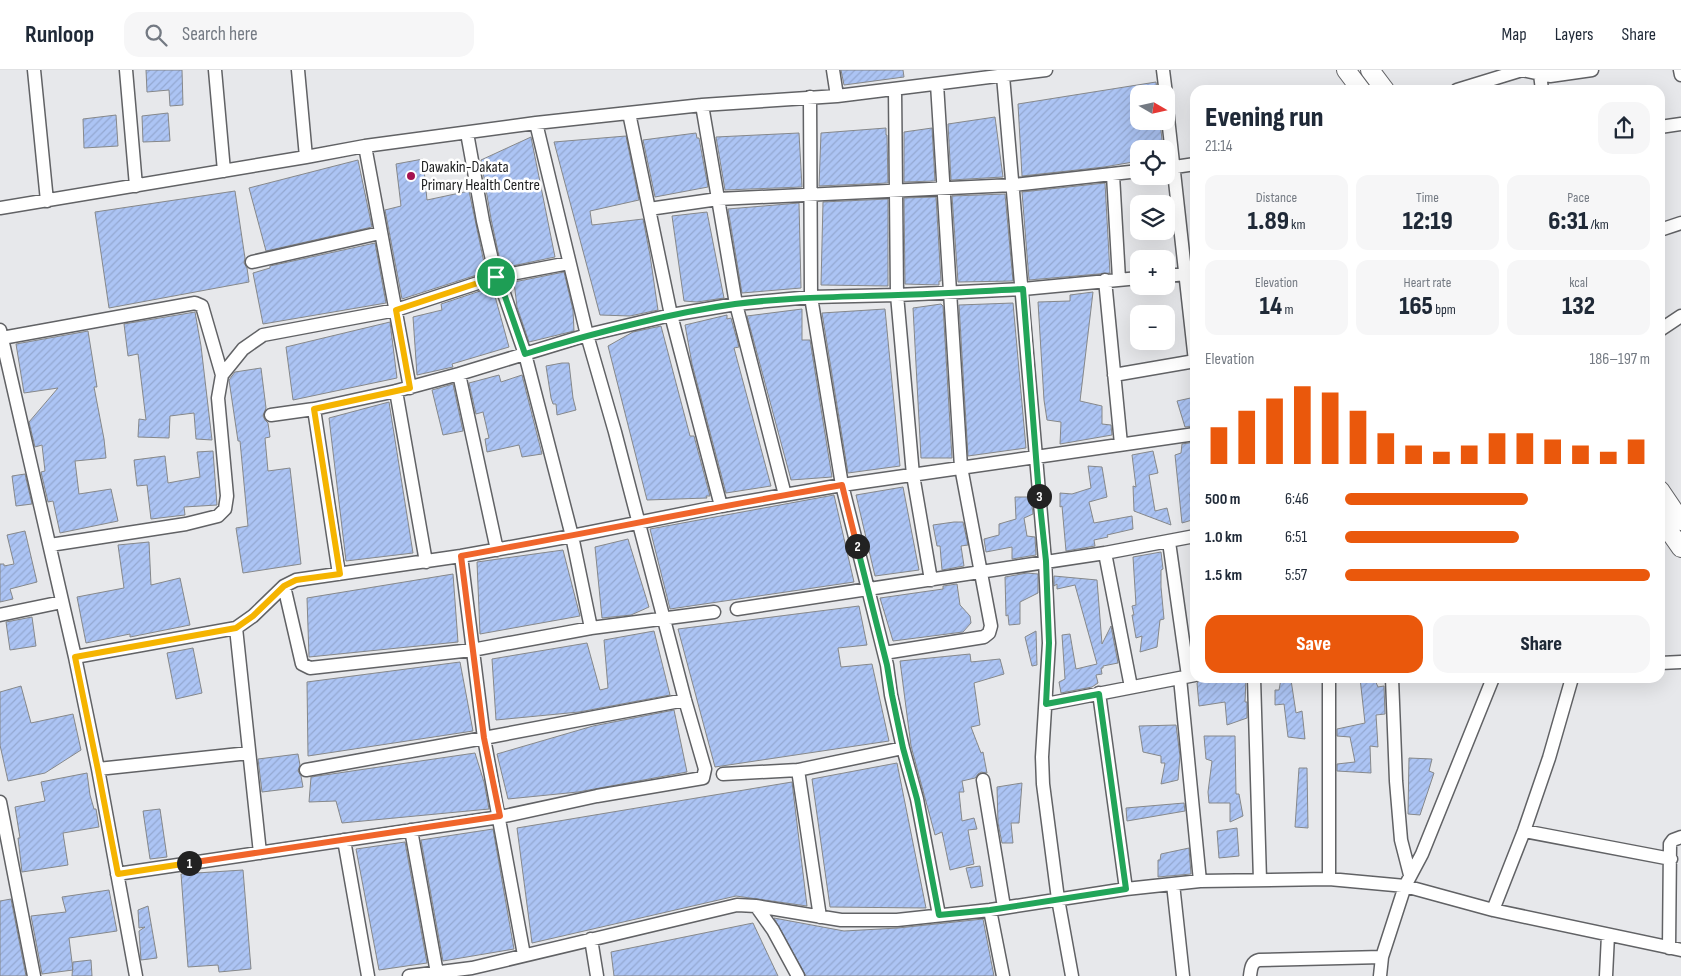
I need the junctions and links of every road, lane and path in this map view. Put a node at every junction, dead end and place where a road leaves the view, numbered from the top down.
1 (34, 70) edge
2 (126, 70) edge
3 (216, 70) edge
4 (298, 70) edge
5 (833, 70) edge
6 (1046, 70) edge
7 (1163, 70) edge
8 (1346, 70) edge
9 (1522, 70) edge
10 (1592, 70) edge
11 (1680, 70) edge
12 (1540, 74) junction
13 (1681, 75) edge
14 (1003, 76) junction
15 (937, 84) junction
16 (1372, 84) edge
17 (1165, 85) edge
18 (1473, 85) edge
19 (1541, 85) edge
20 (895, 89) junction
21 (837, 96) junction
22 (810, 97) junction
23 (702, 105) junction
24 (629, 113) junction
25 (536, 123) junction
26 (1681, 124) edge
27 (1665, 126) edge
28 (467, 133) junction
29 (365, 146) junction
30 (306, 158) junction
31 (1190, 165) edge
32 (1175, 166) edge
33 (224, 171) junction
34 (1130, 172) edge
35 (1113, 175) junction
36 (1013, 185) junction
37 (1173, 185) edge
38 (136, 186) junction
39 (942, 188) junction
40 (895, 190) junction
41 (810, 194) junction
42 (718, 199) junction
43 (47, 201) junction
44 (0, 208) edge
45 (649, 209) junction
46 (1681, 224) edge
47 (1665, 229) edge
48 (380, 233) junction
49 (252, 262) dead end
50 (569, 263) junction
51 (1190, 274) edge
52 (1175, 275) edge
53 (496, 277) junction
54 (1130, 278) edge
55 (1119, 279) junction
56 (1105, 280) junction
57 (1023, 289) junction
58 (949, 293) junction
59 (896, 295) junction
60 (811, 297) junction
61 (736, 304) junction
62 (396, 310) junction
63 (671, 315) junction
64 (1681, 316) edge
65 (1665, 327) edge
66 (1, 334) edge
67 (587, 335) junction
68 (525, 354) junction
69 (1190, 362) edge
70 (459, 374) junction
71 (222, 375) junction
72 (1114, 375) junction
73 (410, 388) junction
74 (396, 391) junction
75 (314, 409) junction
76 (271, 415) dead end
77 (1190, 435) edge
78 (1121, 444) junction
79 (1036, 456) junction
80 (961, 467) junction
81 (913, 474) junction
82 (842, 485) junction
83 (785, 495) junction
84 (1665, 497) edge
85 (721, 506) junction
86 (1681, 521) edge
87 (638, 522) junction
88 (1665, 525) edge
89 (572, 536) junction
90 (1190, 537) edge
91 (1169, 542) junction
92 (50, 545) junction
93 (1681, 548) edge
94 (497, 550) junction
95 (1104, 553) junction
96 (461, 556) junction
97 (1046, 561) junction
98 (426, 562) junction
99 (981, 572) junction
100 (340, 574) junction
101 (931, 580) junction
102 (284, 586) junction
103 (867, 590) junction
104 (62, 602) junction
105 (736, 609) dead end
106 (714, 612) dead end
107 (0, 615) edge
108 (664, 619) junction
109 (236, 628) junction
110 (591, 628) junction
111 (472, 650) junction
112 (884, 653) junction
113 (75, 657) junction
114 (1681, 662) edge
115 (1665, 664) edge
116 (1188, 676) edge
117 (1254, 683) edge
118 (1329, 683) edge
119 (1392, 683) edge
120 (1491, 683) edge
121 (1571, 683) edge
122 (1131, 687) junction
123 (1099, 694) junction
124 (685, 700) junction
125 (1046, 704) junction
126 (484, 738) junction
127 (903, 748) junction
128 (249, 753) junction
129 (98, 770) junction
130 (306, 770) dead end
131 (798, 770) junction
132 (723, 774) dead end
133 (982, 780) dead end
134 (0, 802) edge
135 (500, 816) junction
136 (411, 830) junction
137 (1524, 831) junction
138 (1681, 837) edge
139 (344, 840) junction
140 (260, 853) junction
141 (1670, 859) junction
142 (118, 874) junction
143 (1329, 878) junction
144 (1260, 880) junction
145 (1200, 881) junction
146 (1408, 881) junction
147 (1174, 884) junction
148 (1126, 889) junction
149 (1058, 899) junction
150 (756, 906) junction
151 (1004, 907) junction
152 (990, 910) junction
153 (1493, 910) junction
154 (939, 915) junction
155 (820, 917) junction
156 (1608, 935) junction
157 (591, 939) junction
158 (1675, 949) edge
159 (524, 956) junction
160 (1382, 957) junction
161 (429, 974) edge
162 (34, 976) edge
163 (136, 976) edge
164 (368, 976) edge
165 (409, 976) edge
166 (597, 976) edge
167 (798, 976) edge
168 (1003, 976) edge
169 (1072, 976) edge
170 (1183, 976) edge
171 (1250, 976) edge
172 (1380, 976) edge
173 (1606, 976) edge

1 - 43 street
2 - 38 street
3 - 33 street
4 - 30 street
5 - 21 street
6 - 14 street
7 - 17 street
8 - 16 main road
9 - 12 street
9 - 18 street
10 - 12 street
11 - 13 street
12 - 19 street
14 - 15 street
14 - 36 street
15 - 20 street
15 - 39 street
20 - 21 street
20 - 40 street
21 - 22 street
22 - 23 street
22 - 41 street
23 - 24 street
23 - 42 street
24 - 25 street
24 - 45 street
25 - 28 street
25 - 50 street
26 - 27 street
28 - 29 street
28 - 53 street
29 - 30 street
29 - 48 street
30 - 33 street
31 - 32 street
33 - 38 street
34 - 35 street
35 - 36 street
35 - 55 street
36 - 39 street
36 - 57 street
37 - 51 street
38 - 43 street
39 - 40 street
39 - 58 street
40 - 41 street
40 - 59 street
41 - 42 street
41 - 60 street
42 - 45 street
42 - 61 street
43 - 44 street
45 - 63 street
46 - 47 street
48 - 49 street
48 - 62 street
50 - 53 street
50 - 67 street
51 - 52 street
53 - 62 street
53 - 68 street
54 - 55 street
55 - 56 street
56 - 57 street
56 - 72 street
57 - 58 street
57 - 79 street
58 - 59 street
58 - 80 street
59 - 60 street
59 - 81 street
60 - 61 street
60 - 82 street
61 - 63 street
61 - 83 street
62 - 71 street
62 - 73 street
63 - 67 street
63 - 85 street
64 - 65 street
66 - 71 street
66 - 92 street
67 - 68 street
67 - 87 street
68 - 70 street
68 - 89 street
69 - 72 street
70 - 73 street
70 - 94 street
71 - 92 street
72 - 78 street
73 - 74 street
74 - 75 street
74 - 98 street
75 - 76 street
75 - 100 street
77 - 78 street
78 - 79 street
79 - 80 street
79 - 97 street
80 - 81 street
80 - 99 street
81 - 82 street
81 - 101 street
82 - 83 street
82 - 103 street
83 - 85 street
84 - 86 main road
85 - 87 street
87 - 89 street
87 - 108 street
88 - 93 main road
89 - 94 street
89 - 110 street
90 - 91 street
91 - 95 street
91 - 116 street
92 - 104 street
94 - 96 street
95 - 97 street
95 - 122 street
96 - 98 street
96 - 111 street
97 - 99 street
97 - 125 street
98 - 100 street
99 - 101 street
99 - 112 street
100 - 102 street
101 - 103 street
102 - 109 street
102 - 111 street
103 - 105 street
103 - 112 street
104 - 107 street
104 - 113 street
106 - 108 street
108 - 110 street
108 - 124 street
109 - 113 street
109 - 128 street
110 - 111 street
111 - 126 street
112 - 127 street
113 - 129 street
114 - 115 street
116 - 122 street
116 - 145 street
117 - 144 street
118 - 143 street
119 - 146 street
120 - 146 street
121 - 137 street
122 - 123 street
123 - 125 street
123 - 148 street
124 - 126 street
124 - 135 street
125 - 149 street
126 - 130 street
126 - 135 street
127 - 131 street
127 - 154 street
128 - 129 street
128 - 140 street
129 - 142 street
131 - 132 street
131 - 155 street
133 - 151 street
134 - 162 street
135 - 136 street
135 - 159 street
136 - 139 street
136 - 161 street
137 - 141 street
137 - 153 street
138 - 141 street
139 - 140 street
139 - 164 street
140 - 142 street
141 - 158 street
142 - 163 street
143 - 144 street
143 - 146 street
144 - 145 street
145 - 147 street
146 - 153 street
146 - 160 street
147 - 148 street
147 - 170 street
148 - 149 street
149 - 151 street
149 - 169 street
150 - 155 street
150 - 157 street
150 - 167 street
151 - 152 street
152 - 154 street
152 - 168 street
153 - 156 street
154 - 155 street
156 - 158 street
156 - 173 street
157 - 159 street
157 - 166 street
159 - 161 street
160 - 171 street
160 - 172 street
161 - 165 street

